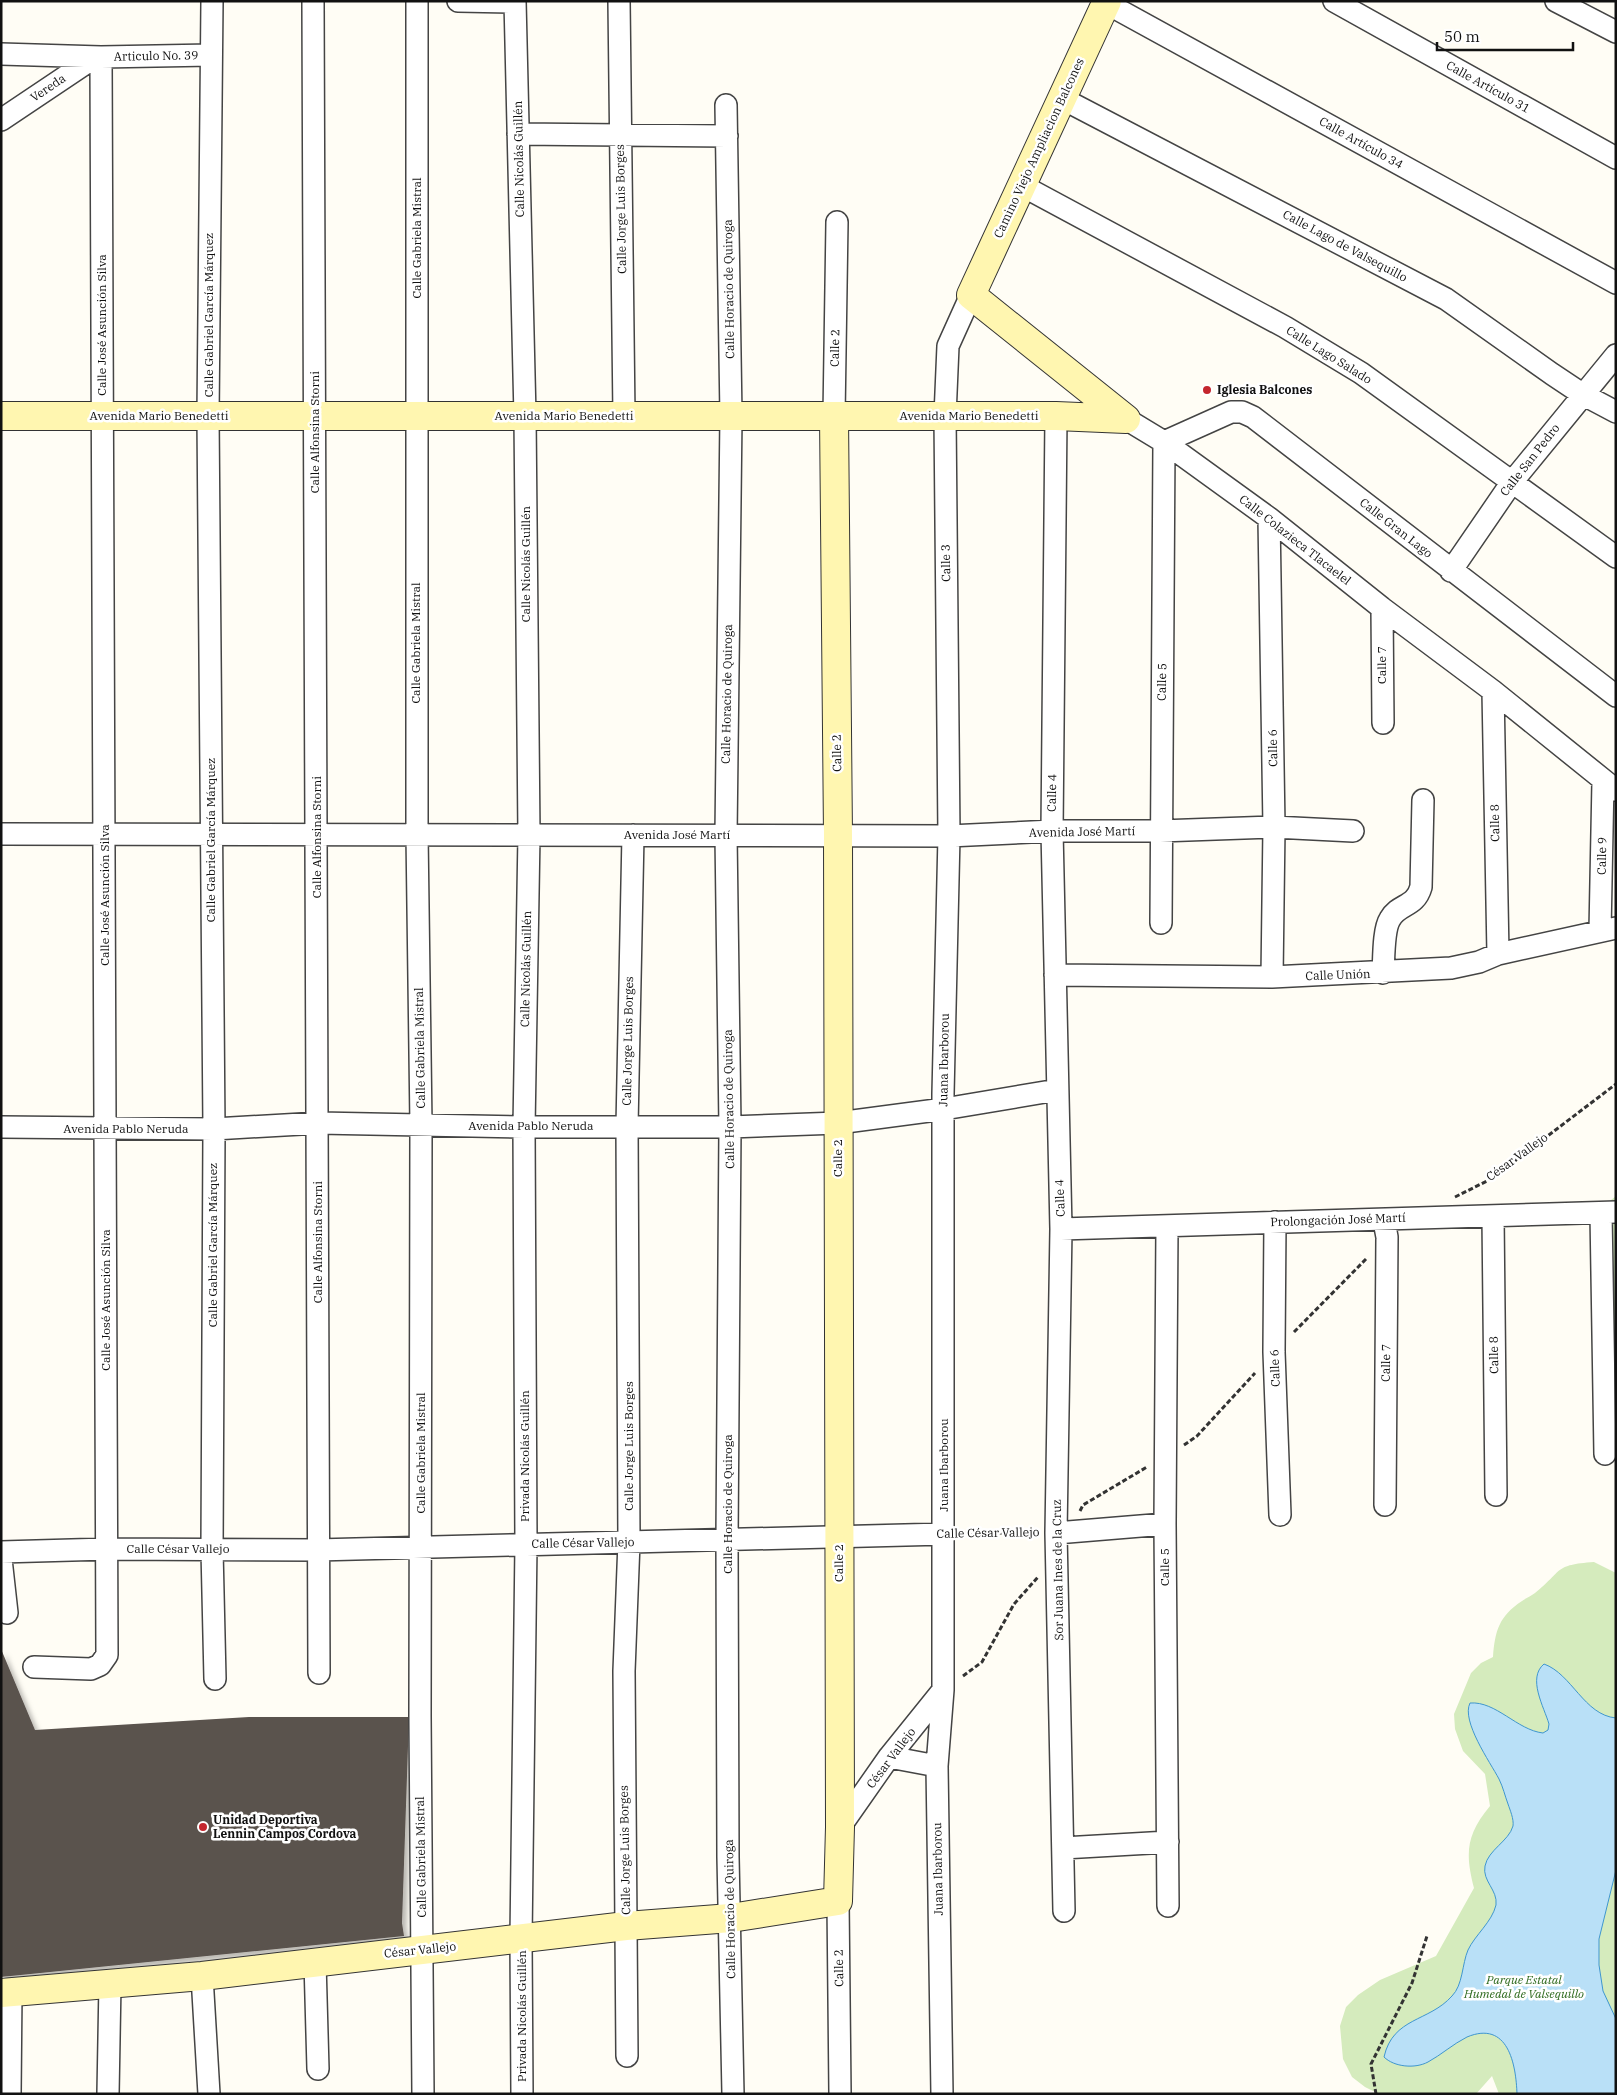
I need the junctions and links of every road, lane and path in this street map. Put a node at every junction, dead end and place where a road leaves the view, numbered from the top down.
1 (212, 1) edge
2 (313, 1) edge
3 (417, 1) edge
4 (458, 1) edge
5 (619, 1) edge
6 (1334, 1) edge
7 (1556, 1) edge
8 (515, 2) edge
9 (1107, 2) edge
10 (1616, 32) edge
11 (1, 54) edge
12 (211, 55) junction
13 (98, 57) junction
14 (1063, 99) junction
15 (726, 105) dead end
16 (1, 120) edge
17 (518, 134) junction
18 (620, 134) junction
19 (727, 136) junction
20 (1616, 158) edge
21 (1021, 185) junction
22 (837, 222) dead end
23 (1616, 283) edge
24 (971, 295) junction
25 (1616, 355) edge
26 (1582, 394) junction
27 (1616, 412) edge
28 (1, 416) edge
29 (102, 416) junction
30 (208, 416) junction
31 (315, 416) junction
32 (416, 416) junction
33 (525, 416) junction
34 (624, 416) junction
35 (731, 416) junction
36 (834, 416) junction
37 (945, 416) junction
38 (1056, 416) junction
39 (1126, 419) junction
40 (1164, 442) junction
41 (1512, 482) junction
42 (1270, 518) junction
43 (1616, 557) edge
44 (1452, 571) junction
45 (1382, 608) junction
46 (1493, 691) junction
47 (1616, 696) edge
48 (1383, 723) dead end
49 (1610, 786) edge
50 (1423, 800) dead end
51 (1274, 827) junction
52 (1052, 831) junction
53 (1160, 831) junction
54 (1353, 832) dead end
55 (1, 834) edge
56 (104, 834) junction
57 (211, 834) junction
58 (317, 834) junction
59 (416, 834) junction
60 (529, 835) junction
61 (633, 835) junction
62 (726, 835) junction
63 (838, 835) junction
64 (949, 836) junction
65 (1161, 923) dead end
66 (1608, 929) edge
67 (1498, 954) junction
68 (1383, 973) junction
69 (1055, 975) junction
70 (1272, 977) junction
71 (1616, 1084) edge
72 (1058, 1090) junction
73 (944, 1109) junction
74 (318, 1123) junction
75 (838, 1123) junction
76 (421, 1125) junction
77 (627, 1126) junction
78 (1, 1127) edge
79 (524, 1127) junction
80 (730, 1127) junction
81 (105, 1129) junction
82 (214, 1129) junction
83 (1447, 1200) dead end
84 (1608, 1213) edge
85 (1493, 1216) junction
86 (1384, 1221) junction
87 (1275, 1222) junction
88 (1167, 1227) junction
89 (1061, 1230) junction
90 (1605, 1454) dead end
91 (1496, 1495) dead end
92 (1384, 1505) dead end
93 (1280, 1515) dead end
94 (1165, 1524) junction
95 (1056, 1533) junction
96 (944, 1534) junction
97 (839, 1537) junction
98 (728, 1540) junction
99 (629, 1542) junction
100 (526, 1544) junction
101 (421, 1548) junction
102 (107, 1549) junction
103 (212, 1550) junction
104 (317, 1550) junction
105 (1, 1552) edge
106 (1, 1559) edge
107 (7, 1614) dead end
108 (34, 1667) dead end
109 (319, 1673) dead end
110 (215, 1679) dead end
111 (943, 1690) junction
112 (889, 1757) junction
113 (937, 1766) junction
114 (840, 1827) junction
115 (1168, 1842) junction
116 (1063, 1848) junction
117 (838, 1901) junction
118 (1168, 1906) dead end
119 (1064, 1911) dead end
120 (731, 1918) junction
121 (626, 1926) junction
122 (1428, 1936) dead end
123 (521, 1939) junction
124 (422, 1950) junction
125 (315, 1962) junction
126 (202, 1976) junction
127 (110, 1983) junction
128 (6, 1993) edge
129 (627, 2056) dead end
130 (318, 2069) dead end
131 (10, 2094) edge
132 (108, 2094) edge
133 (208, 2094) edge
134 (423, 2094) edge
135 (522, 2094) edge
136 (734, 2094) edge
137 (840, 2094) edge
138 (942, 2094) edge
139 (1376, 2094) edge

1 - 12 street, Calle Gabriel García Márquez
2 - 31 street, Calle Alfonsina Storni
3 - 32 street, Calle Gabriela Mistral
4 - 8 street
5 - 18 street, Calle Jorge Luis Borges
6 - 20 street, Calle Artículo 31
7 - 10 street
8 - 17 street, Calle Nicolás Guillén
9 - 14 street, Camino Viejo Ampliacion Balcones
9 - 23 street, Calle Artículo 34
11 - 13 street, Articulo No. 39
12 - 13 street, Articulo No. 39
12 - 30 street, Calle Gabriel García Márquez
13 - 16 street, Vereda
13 - 29 street, Calle José Asunción Silva
14 - 21 street, Camino Viejo Ampliacion Balcones
14 - 26 street, Calle Lago de Valsequillo
15 - 19 street, Calle Horacio de Quiroga
17 - 18 street
17 - 33 street, Calle Nicolás Guillén
18 - 19 street
18 - 34 street, Calle Jorge Luis Borges
19 - 35 street, Calle Horacio de Quiroga
21 - 24 street, Camino Viejo Ampliacion Balcones
21 - 41 street, Calle Lago Salado
22 - 36 street, Calle 2
24 - 37 street, Calle 3
24 - 39 street, Calle Colazieca Tlacaelel
25 - 26 street, Calle San Pedro
26 - 27 street, Calle Lago de Valsequillo
26 - 41 street, Calle San Pedro
28 - 29 street, Avenida Mario Benedetti
29 - 30 street, Avenida Mario Benedetti
29 - 56 street, Calle José Asunción Silva
30 - 31 street, Avenida Mario Benedetti
30 - 57 street, Calle Gabriel García Márquez
31 - 32 street, Avenida Mario Benedetti
31 - 58 street, Calle Alfonsina Storni
32 - 33 street, Avenida Mario Benedetti
32 - 59 street, Calle Gabriela Mistral
33 - 34 street, Avenida Mario Benedetti
33 - 60 street, Calle Nicolás Guillén
34 - 35 street, Avenida Mario Benedetti
35 - 36 street, Avenida Mario Benedetti
35 - 62 street, Calle Horacio de Quiroga
36 - 37 street, Avenida Mario Benedetti
36 - 63 street, Calle 2
37 - 38 street, Avenida Mario Benedetti
37 - 64 street, Calle 3
38 - 39 street, Avenida Mario Benedetti
38 - 52 street, Calle 4
39 - 40 street, Calle Colazieca Tlacaelel
40 - 42 street, Calle Colazieca Tlacaelel
40 - 44 street, Calle Gran Lago
40 - 53 street, Calle 5
41 - 43 street, Calle Lago Salado
41 - 44 street, Calle San Pedro
42 - 45 street, Calle Colazieca Tlacaelel
42 - 51 street, Calle 6
44 - 47 street, Calle Gran Lago
45 - 46 street, Calle Colazieca Tlacaelel
45 - 48 street, Calle 7
46 - 49 street, Calle Colazieca Tlacaelel
46 - 67 street, Calle 8
49 - 66 street, Calle 9
50 - 68 street
51 - 53 street, Avenida José Martí
51 - 54 street, Avenida José Martí
51 - 70 street, Calle 6
52 - 53 street, Avenida José Martí
52 - 64 street, Avenida José Martí
52 - 69 street, Calle 4
53 - 65 street, Calle 5
55 - 56 street, Avenida José Martí
56 - 57 street, Avenida José Martí
56 - 81 street, Calle José Asunción Silva
57 - 58 street, Avenida José Martí
57 - 82 street, Calle Gabriel García Márquez
58 - 59 street, Avenida José Martí
58 - 74 street, Calle Alfonsina Storni
59 - 60 street, Avenida José Martí
59 - 76 street, Calle Gabriela Mistral
60 - 61 street, Avenida José Martí
60 - 79 street, Calle Nicolás Guillén
61 - 62 street, Avenida José Martí
61 - 77 street, Calle Jorge Luis Borges
62 - 63 street, Avenida José Martí
62 - 80 street, Calle Horacio de Quiroga
63 - 64 street, Avenida José Martí
63 - 75 street, Calle 2
64 - 73 street, Juana Ibarborou
66 - 67 street, Calle Unión
67 - 68 street, Calle Unión
68 - 70 street, Calle Unión
69 - 70 street, Calle Unión
69 - 72 street, Calle 4
71 - 83 path, César Vallejo
72 - 73 street, Avenida Pablo Neruda
72 - 89 street, Calle 4
73 - 75 street, Avenida Pablo Neruda
73 - 96 street, Juana Ibarborou
74 - 76 street, Avenida Pablo Neruda
74 - 82 street, Avenida Pablo Neruda
74 - 104 street, Calle Alfonsina Storni
75 - 80 street, Avenida Pablo Neruda
75 - 97 street, Calle 2
76 - 79 street, Avenida Pablo Neruda
76 - 101 street, Calle Gabriela Mistral
77 - 79 street, Avenida Pablo Neruda
77 - 80 street, Avenida Pablo Neruda
77 - 99 street, Calle Jorge Luis Borges
78 - 81 street, Avenida Pablo Neruda
79 - 100 street, Privada Nicolás Guillén
80 - 98 street, Calle Horacio de Quiroga
81 - 82 street, Avenida Pablo Neruda
81 - 102 street, Calle José Asunción Silva
82 - 103 street, Calle Gabriel García Márquez
84 - 85 street, Prolongación José Martí
84 - 90 street
85 - 86 street, Prolongación José Martí
85 - 91 street, Calle 8
86 - 87 street, Prolongación José Martí
86 - 92 street, Calle 7
87 - 88 street, Prolongación José Martí
87 - 93 street, Calle 6
88 - 89 street, Prolongación José Martí
88 - 94 street, Calle 5
89 - 95 street, Sor Juana Ines de la Cruz
94 - 95 street, Calle César Vallejo
94 - 115 street, Calle 5
95 - 96 path, Calle César Vallejo
95 - 116 street, Sor Juana Ines de la Cruz
96 - 97 street, Calle César Vallejo
96 - 111 street, Juana Ibarborou
97 - 98 street, Calle César Vallejo
97 - 114 street, Calle 2
98 - 99 street, Calle César Vallejo
98 - 120 street, Calle Horacio de Quiroga
99 - 100 street, Calle César Vallejo
99 - 121 street, Calle Jorge Luis Borges
100 - 101 street, Calle César Vallejo
100 - 123 street, Privada Nicolás Guillén
101 - 104 street, Calle César Vallejo
101 - 124 street, Calle Gabriela Mistral
102 - 103 street, Calle César Vallejo
102 - 105 street, Calle César Vallejo
102 - 108 street, Calle José Asunción Silva
103 - 104 street, Calle César Vallejo
103 - 110 street, Calle Gabriel García Márquez
104 - 109 street, Calle Alfonsina Storni
106 - 107 street
111 - 112 street, César Vallejo
111 - 113 street, Juana Ibarborou
112 - 113 street
112 - 114 street, César Vallejo
113 - 138 street, Juana Ibarborou
114 - 117 street, Calle 2
115 - 116 street
115 - 118 street, Calle 5
116 - 119 street, Sor Juana Ines de la Cruz
117 - 120 street, César Vallejo
117 - 137 street, Calle 2
120 - 121 street, César Vallejo
120 - 136 street, Calle Horacio de Quiroga
121 - 123 street, César Vallejo
121 - 129 street, Calle Jorge Luis Borges
122 - 139 path
123 - 124 street, César Vallejo
123 - 135 street, Privada Nicolás Guillén
124 - 125 street, César Vallejo
124 - 134 street, Calle Gabriela Mistral
125 - 126 street, César Vallejo
125 - 130 street
126 - 127 street, César Vallejo
126 - 133 street
127 - 128 street, César Vallejo
127 - 132 street
128 - 131 street

